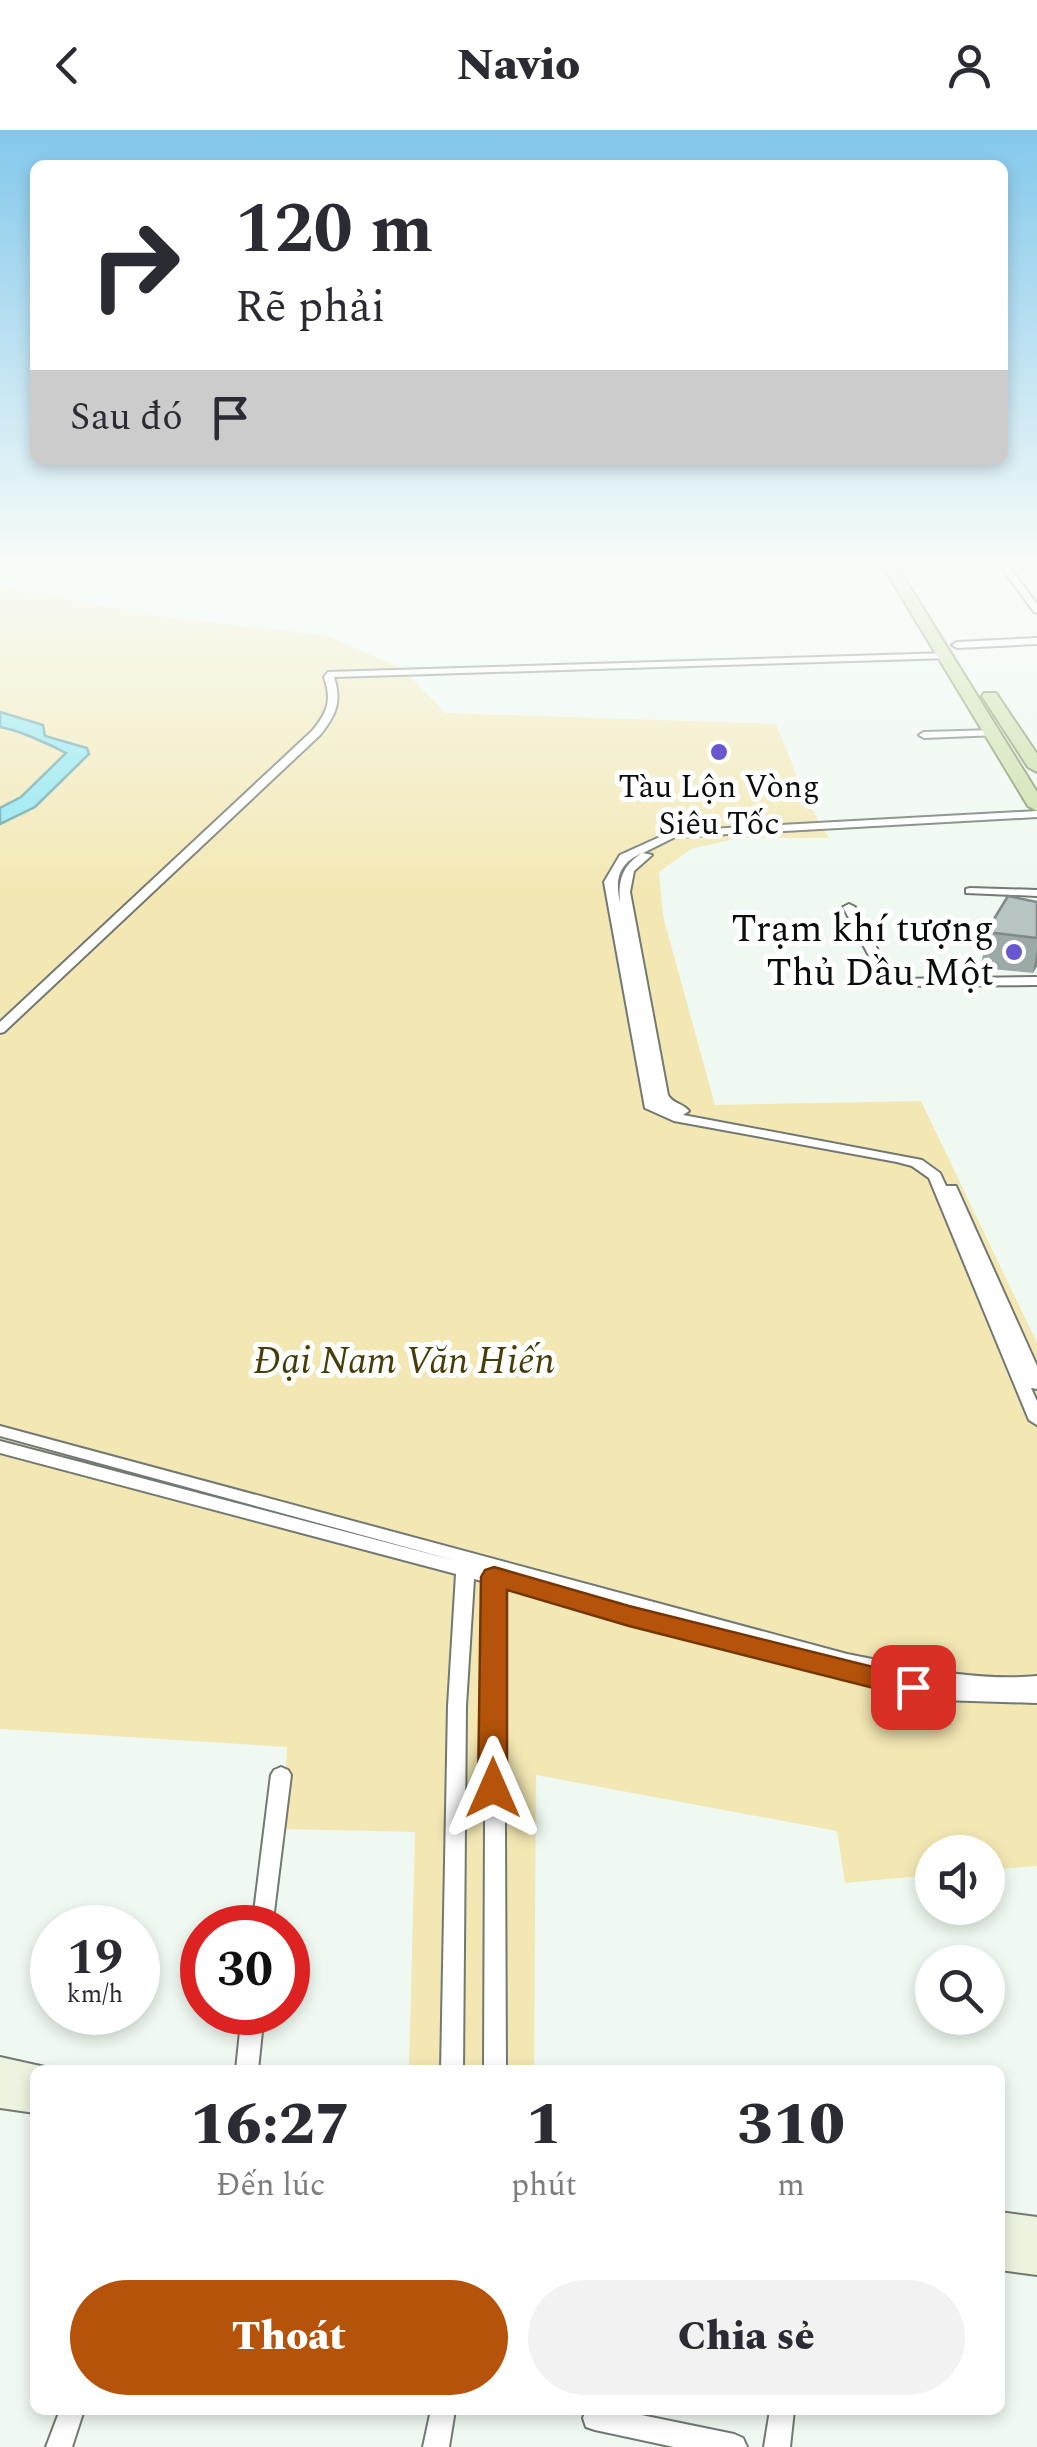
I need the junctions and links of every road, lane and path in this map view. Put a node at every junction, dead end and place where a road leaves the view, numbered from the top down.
1 (330, 676) edge
2 (965, 676) edge
3 (971, 676) edge
4 (994, 733) junction
5 (924, 735) dead end
6 (1037, 766) edge
7 (1033, 817) edge
8 (970, 891) dead end
9 (1037, 893) edge
10 (850, 907) dead end
11 (1037, 980) edge
12 (0, 1029) edge
13 (1037, 1384) edge
14 (1037, 1420) edge
15 (0, 1431) edge
16 (0, 1446) edge
17 (466, 1562) junction
18 (494, 1570) junction
19 (1037, 1683) edge
20 (1037, 1696) edge
21 (282, 1776) dead end
22 (265, 1905) edge
23 (251, 2035) edge
24 (247, 2065) edge
25 (452, 2065) edge
26 (495, 2065) edge
27 (0, 2070) edge
28 (30, 2075) edge
29 (0, 2095) edge
30 (30, 2099) edge
31 (1005, 2228) edge
32 (1037, 2232) edge
33 (1005, 2256) edge
34 (1037, 2260) edge
35 (70, 2415) edge
36 (442, 2415) edge
37 (781, 2415) edge
38 (595, 2418) dead end
39 (59, 2447) edge
40 (436, 2447) edge
41 (734, 2447) edge
42 (777, 2447) edge

1 - 12 street
2 - 4 highway
3 - 6 highway
4 - 5 street
4 - 7 highway
7 - 13 street
7 - 14 street
8 - 9 street
10 - 11 street
15 - 17 street
16 - 17 street
17 - 18 street
17 - 25 street
18 - 19 street
18 - 20 street
18 - 26 street
21 - 22 street
23 - 24 street
27 - 28 main road
29 - 30 main road
31 - 32 main road
33 - 34 main road
35 - 39 street
36 - 40 street
37 - 42 street
38 - 41 street

